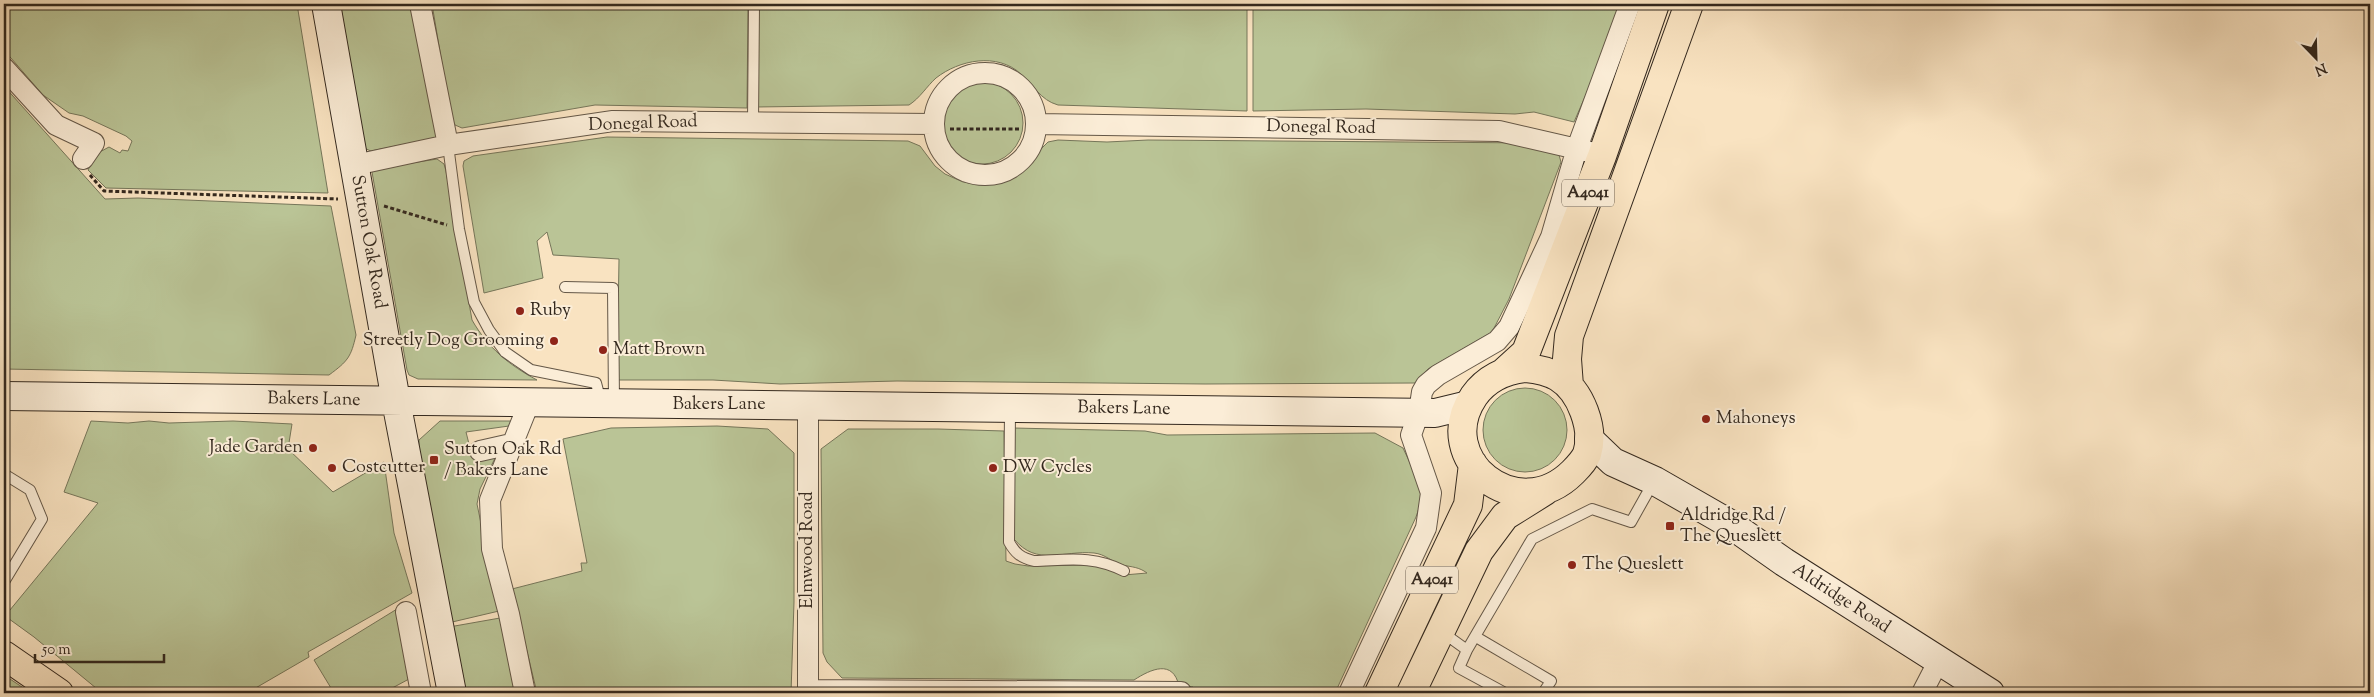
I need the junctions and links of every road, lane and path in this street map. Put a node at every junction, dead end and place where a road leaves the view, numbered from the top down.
1 (326, 4) edge
2 (420, 4) edge
3 (754, 4) edge
4 (1630, 4) edge
5 (1655, 4) edge
6 (1688, 4) edge
7 (4, 68) edge
8 (753, 122) junction
9 (933, 127) junction
10 (1037, 127) junction
11 (448, 145) junction
12 (1589, 152) junction
13 (93, 155) joint
14 (1632, 164) junction
15 (355, 165) junction
16 (360, 199) junction
17 (459, 229) junction
18 (565, 287) dead end
19 (1504, 372) junction
20 (1569, 386) junction
21 (4, 396) edge
22 (396, 401) junction
23 (529, 403) junction
24 (608, 404) junction
25 (1468, 404) junction
26 (808, 406) junction
27 (1010, 408) junction
28 (1427, 412) junction
29 (1462, 431) junction
30 (511, 444) junction
31 (480, 451) dead end
32 (1585, 452) junction
33 (1473, 464) junction
34 (4, 474) edge
35 (1655, 480) junction
36 (1546, 490) junction
37 (1124, 571) dead end
38 (4, 582) edge
39 (406, 612) dead end
40 (440, 627) junction
41 (1442, 632) junction
42 (409, 634) junction
43 (1476, 637) junction
44 (1467, 650) junction
45 (4, 656) edge
46 (1938, 662) junction
47 (808, 692) edge
48 (1181, 692) dead end
49 (59, 693) edge
50 (421, 693) edge
51 (452, 693) edge
52 (525, 693) edge
53 (1349, 693) edge
54 (1379, 693) edge
55 (1411, 693) edge
56 (1505, 693) edge
57 (1543, 693) edge
58 (1922, 693) edge
59 (1990, 693) edge

1 - 15 street, Sutton Oak Road
2 - 11 street
3 - 8 lane
4 - 12 street
5 - 12 highway, A4041
6 - 14 highway, A4041
7 - 13 street
8 - 9 street, Donegal Road
8 - 11 street, Donegal Road
9 - 10 path
9 - 10 street
9 - 10 street
10 - 12 street, Donegal Road
11 - 15 street, Donegal Road
11 - 17 lane
12 - 14 highway
12 - 19 highway, A4041
12 - 28 street
13 - 16 path
14 - 20 highway, A4041
15 - 16 street, Sutton Oak Road
16 - 17 path
16 - 22 street, Sutton Oak Road
17 - 24 lane
18 - 24 lane
19 - 20 highway
19 - 25 highway
20 - 32 highway
21 - 22 street, Bakers Lane
22 - 23 street, Bakers Lane
22 - 40 street, Sutton Oak Road
23 - 24 street, Bakers Lane
23 - 30 street
24 - 26 street, Bakers Lane
25 - 28 street, Bakers Lane
25 - 29 highway
26 - 27 street, Bakers Lane
26 - 47 street, Elmwood Road
27 - 28 street, Bakers Lane
27 - 37 lane
28 - 29 street
28 - 53 street
29 - 33 highway
30 - 31 street
30 - 52 street
32 - 35 street, Aldridge Road
32 - 36 highway
33 - 36 highway
33 - 54 highway, A4041
34 - 38 lane
35 - 43 lane
35 - 46 street, Aldridge Road
36 - 41 highway, A4041
39 - 42 street
40 - 42 street
40 - 51 street, Sutton Oak Road
41 - 44 lane
41 - 55 highway, A4041
42 - 50 street
43 - 44 lane
43 - 57 lane
44 - 56 lane
45 - 49 highway
46 - 58 street
46 - 59 street, Aldridge Road
47 - 48 street

